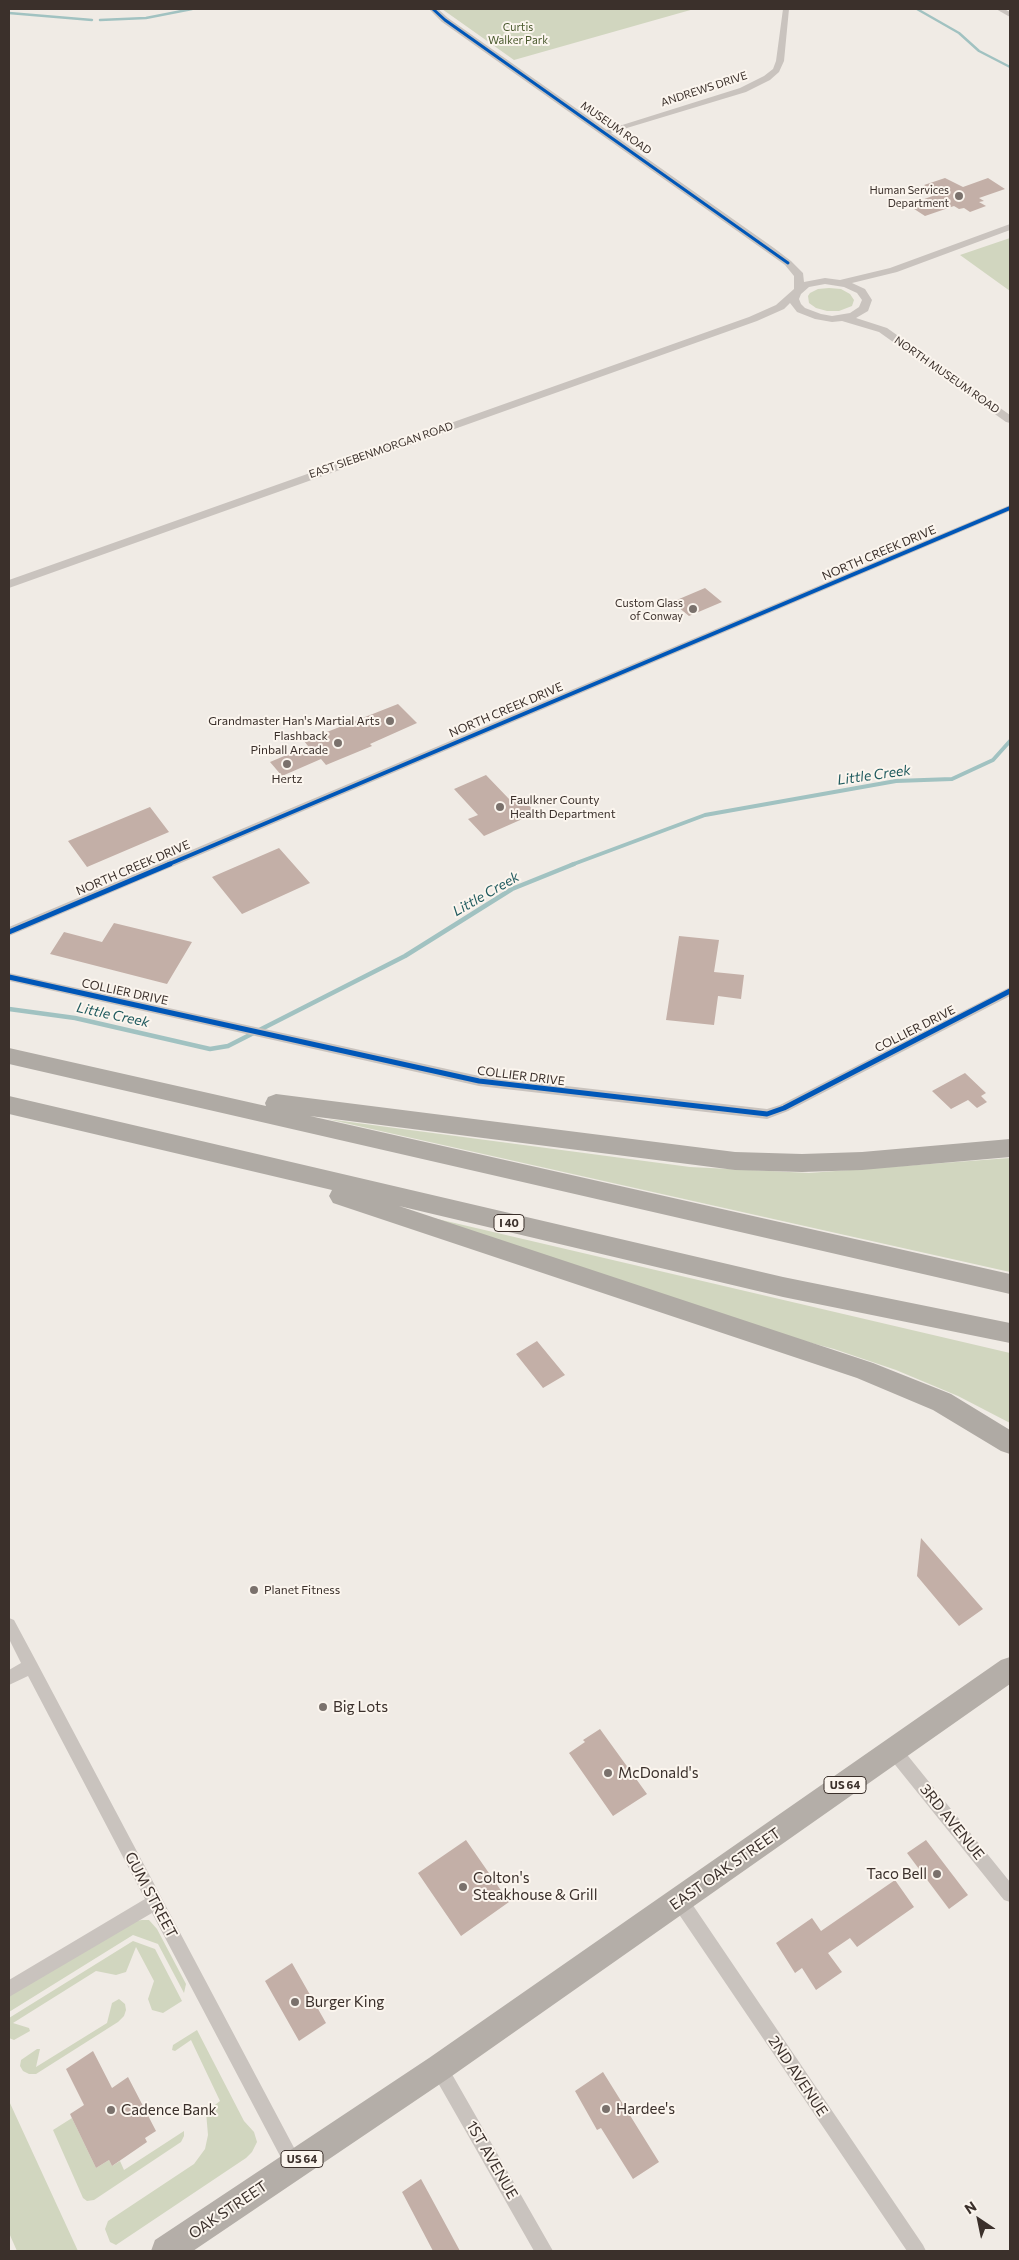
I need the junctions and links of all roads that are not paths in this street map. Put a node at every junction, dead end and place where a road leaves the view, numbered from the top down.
1 (433, 9) edge
2 (786, 9) edge
3 (999, 9) edge
4 (1010, 15) edge
5 (604, 132) junction
6 (1010, 228) edge
7 (788, 263) junction
8 (893, 270) junction
9 (838, 282) junction
10 (798, 291) junction
11 (869, 294) junction
12 (819, 317) junction
13 (844, 318) junction
14 (753, 319) junction
15 (883, 330) junction
16 (1010, 420) edge
17 (1010, 508) edge
18 (9, 584) edge
19 (9, 932) edge
20 (9, 978) edge
21 (1010, 991) edge
22 (9, 1056) edge
23 (142, 1086) junction
24 (9, 1105) edge
25 (1010, 1148) edge
26 (202, 1150) junction
27 (1010, 1284) edge
28 (1010, 1333) edge
29 (1010, 1443) edge
30 (9, 1625) edge
31 (31, 1666) junction
32 (1010, 1669) edge
33 (9, 1678) edge
34 (894, 1751) junction
35 (1010, 1894) edge
36 (680, 1901) junction
37 (155, 1902) junction
38 (9, 1989) edge
39 (439, 2068) junction
40 (294, 2165) junction
41 (166, 2251) edge
42 (544, 2251) edge
43 (917, 2251) edge

1 - 5 street, MUSEUM ROAD
2 - 5 street, ANDREWS DRIVE
3 - 4 street
5 - 7 street, MUSEUM ROAD
6 - 8 street
7 - 9 street, MUSEUM ROAD
7 - 10 street, MUSEUM ROAD
8 - 9 street
8 - 11 street
9 - 10 street
9 - 11 street, MUSEUM ROAD
10 - 12 street, MUSEUM ROAD
10 - 14 street, EAST SIEBENMORGAN ROAD
11 - 13 street
11 - 15 street, NORTH MUSEUM ROAD
12 - 13 street, NORTH MUSEUM ROAD
12 - 14 street, EAST SIEBENMORGAN ROAD
13 - 15 street, NORTH MUSEUM ROAD
14 - 18 street, EAST SIEBENMORGAN ROAD
15 - 16 street, NORTH MUSEUM ROAD
17 - 19 street, NORTH CREEK DRIVE
20 - 21 street, COLLIER DRIVE
22 - 23 highway
23 - 25 highway
23 - 27 highway
24 - 26 highway, I 40
26 - 28 highway, I 40
26 - 29 highway
30 - 31 street, GUM STREET
31 - 33 street
31 - 37 street, GUM STREET
32 - 34 highway, EAST OAK STREET / US 64
34 - 35 street, 3RD AVENUE
34 - 36 highway, EAST OAK STREET / US 64
36 - 39 highway, EAST OAK STREET / US 64
36 - 43 street, 2ND AVENUE
37 - 38 street
37 - 40 street, GUM STREET
39 - 40 highway, OAK STREET / US 64
39 - 42 street, 1ST AVENUE
40 - 41 highway, OAK STREET / US 64

